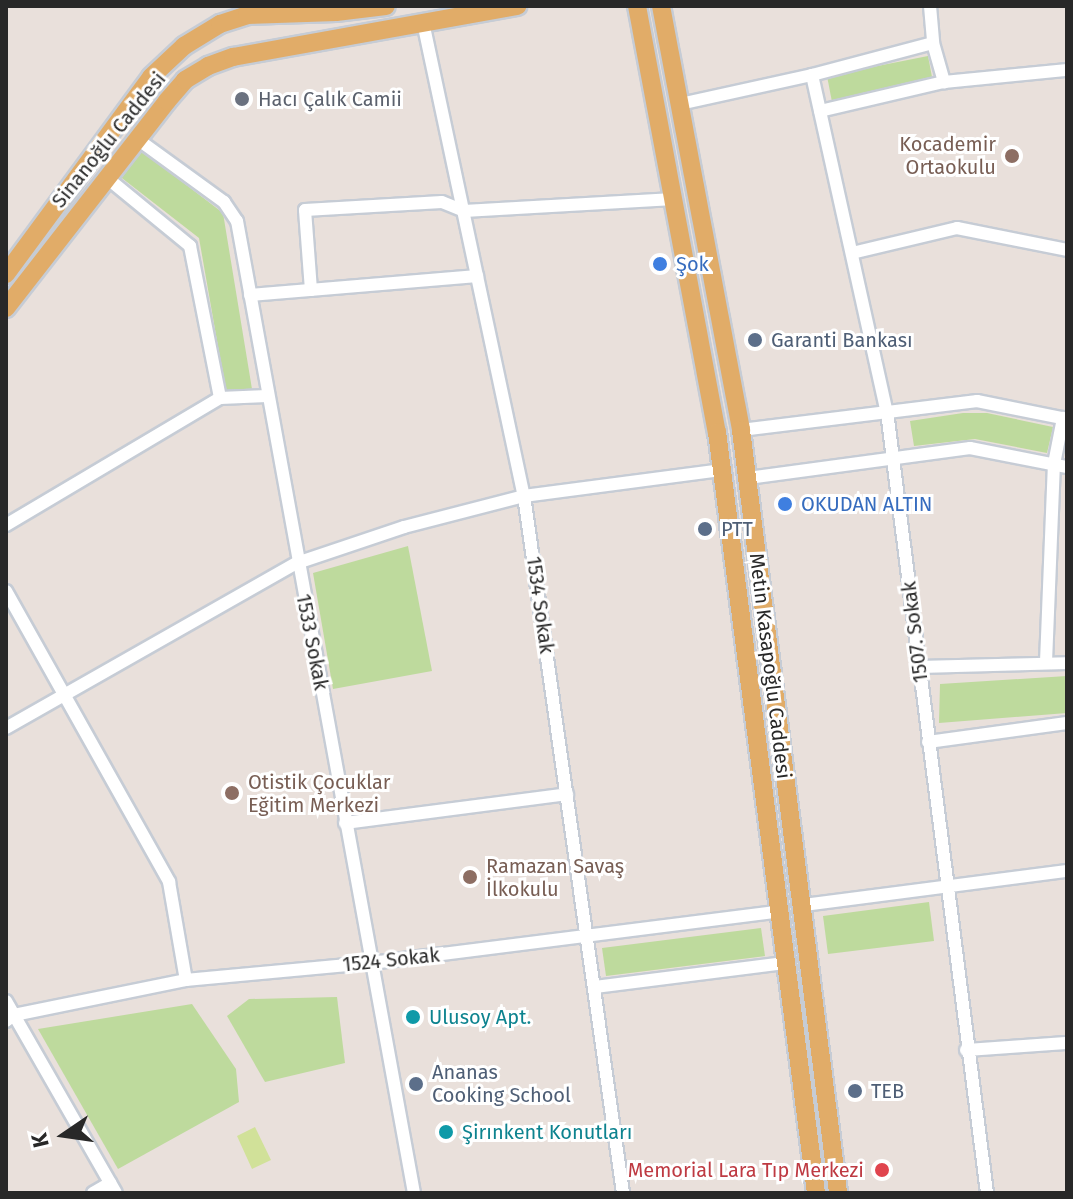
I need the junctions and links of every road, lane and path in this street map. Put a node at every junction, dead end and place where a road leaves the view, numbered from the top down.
1 (386, 6) edge
2 (517, 6) edge
3 (637, 6) edge
4 (661, 6) edge
5 (930, 6) edge
6 (246, 11) edge
7 (423, 22) junction
8 (933, 43) junction
9 (1067, 70) edge
10 (812, 75) junction
11 (944, 82) junction
12 (680, 104) junction
13 (820, 111) junction
14 (136, 138) junction
15 (106, 177) junction
16 (674, 199) junction
17 (464, 211) junction
18 (1067, 250) edge
19 (852, 253) junction
20 (6, 274) edge
21 (477, 276) junction
22 (311, 290) junction
23 (250, 295) junction
24 (6, 308) edge
25 (267, 396) junction
26 (220, 398) junction
27 (887, 412) junction
28 (1065, 419) edge
29 (741, 430) junction
30 (894, 458) junction
31 (1061, 465) edge
32 (722, 470) junction
33 (748, 478) junction
34 (524, 496) junction
35 (6, 525) edge
36 (297, 563) junction
37 (6, 591) edge
38 (1046, 662) junction
39 (1067, 663) edge
40 (919, 667) junction
41 (65, 694) junction
42 (1067, 723) edge
43 (6, 728) edge
44 (928, 742) junction
45 (567, 794) junction
46 (345, 823) junction
47 (1067, 871) edge
48 (945, 886) junction
49 (804, 905) junction
50 (780, 911) junction
51 (588, 936) junction
52 (371, 963) junction
53 (786, 963) junction
54 (186, 980) junction
55 (595, 987) junction
56 (6, 1001) edge
57 (10, 1018) edge
58 (1067, 1043) edge
59 (966, 1050) junction
60 (113, 1188) edge
61 (93, 1193) edge
62 (414, 1193) edge
63 (623, 1193) edge
64 (816, 1193) edge
65 (838, 1193) edge
66 (987, 1193) edge

1 - 6 main road, Si̇nanoğlu Caddesi
2 - 7 main road, Si̇nanoğlu Caddesi
3 - 16 main road, Metin Kasapoğlu Caddesi
4 - 12 main road, Metin Kasapoğlu Caddesi
5 - 8 street
6 - 20 main road, Si̇nanoğlu Caddesi
7 - 14 main road, Si̇nanoğlu Caddesi
7 - 17 street, 1534 Sokak
8 - 10 street
8 - 11 street
9 - 11 street
10 - 12 street
10 - 13 street, 1507. Sokak
11 - 13 street
12 - 29 main road, Metin Kasapoğlu Caddesi
13 - 19 street, 1507. Sokak
14 - 15 main road, Si̇nanoğlu Caddesi
14 - 23 street, 1533 Sokak
15 - 24 main road, Si̇nanoğlu Caddesi
15 - 26 street
16 - 17 street
16 - 32 main road, Metin Kasapoğlu Caddesi
17 - 21 street, 1534 Sokak
17 - 22 street
18 - 19 street
19 - 27 street, 1507. Sokak
21 - 22 street
21 - 34 street, 1534 Sokak
22 - 23 street
23 - 25 street, 1533 Sokak
25 - 26 street
25 - 36 street, 1533 Sokak
26 - 35 street
27 - 28 street
27 - 29 street
27 - 30 street, 1507. Sokak
28 - 31 street
29 - 33 main road, Metin Kasapoğlu Caddesi
30 - 31 street
30 - 33 street
30 - 40 street, 1507. Sokak
31 - 38 street
32 - 34 street
32 - 50 main road, Metin Kasapoğlu Caddesi
33 - 49 main road, Metin Kasapoğlu Caddesi
34 - 36 street
34 - 45 street, 1534 Sokak
36 - 41 street
36 - 46 street, 1533 Sokak
37 - 41 street
38 - 39 street
38 - 40 street
40 - 44 street, 1507. Sokak
41 - 43 street
41 - 54 street
42 - 44 street
44 - 48 street, 1507. Sokak
45 - 46 street
45 - 51 street, 1534 Sokak
46 - 52 street, 1533 Sokak
47 - 48 street
48 - 49 street
48 - 59 street, 1507. Sokak
49 - 65 main road, Metin Kasapoğlu Caddesi
50 - 51 street, 1524 Sokak
50 - 53 main road, Metin Kasapoğlu Caddesi
51 - 52 street, 1524 Sokak
51 - 55 street, 1534 Sokak
52 - 54 street, 1524 Sokak
52 - 62 street, 1533 Sokak
53 - 55 street
53 - 64 main road, Metin Kasapoğlu Caddesi
54 - 57 street, 1524 Sokak
55 - 63 street, 1534 Sokak
56 - 57 street
57 - 60 street
58 - 59 street
59 - 66 street, 1507. Sokak
60 - 61 street

